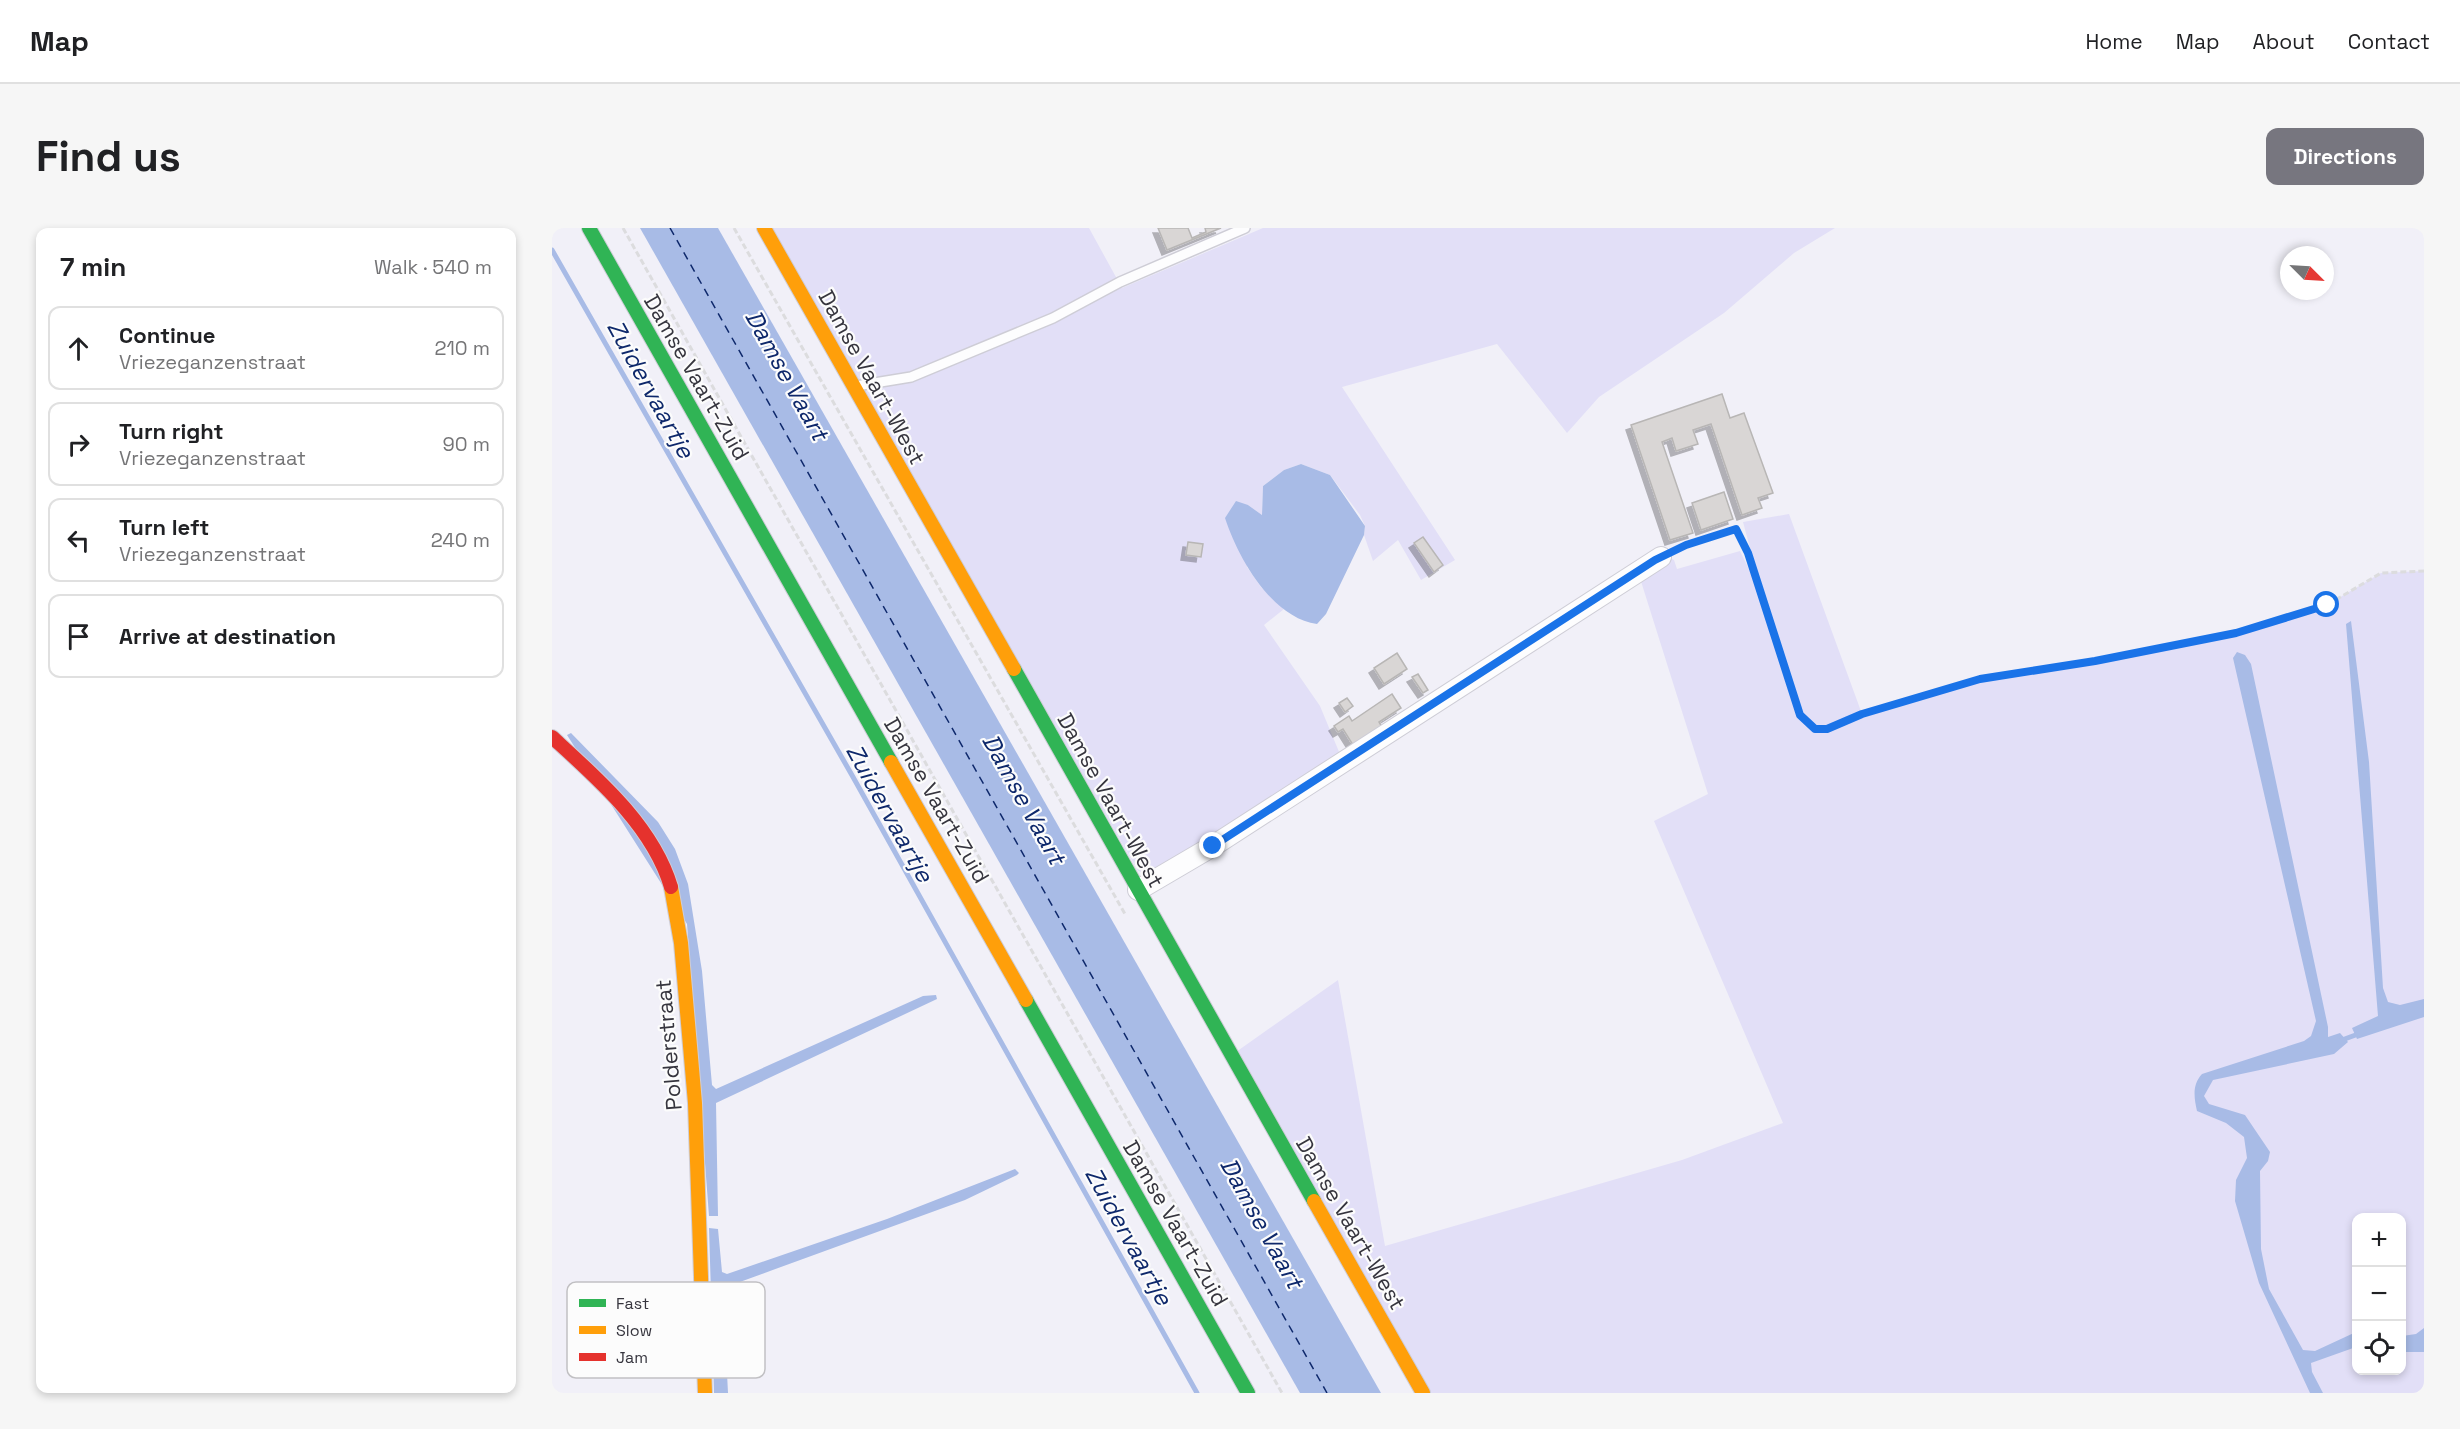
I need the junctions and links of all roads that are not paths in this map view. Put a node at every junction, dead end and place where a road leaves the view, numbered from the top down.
1 (589, 228) edge
2 (764, 228) edge
3 (1245, 228) edge
4 (854, 387) junction
5 (1661, 557) road end
6 (552, 737) edge
7 (1138, 890) junction
8 (703, 1282) edge
9 (705, 1378) edge
10 (705, 1393) edge
11 (1248, 1393) edge
12 (1423, 1393) edge

1 - 11 street, Damse Vaart-Zuid
2 - 4 street, Damse Vaart-West
3 - 4 lane
4 - 7 street, Damse Vaart-West
5 - 7 street
6 - 8 street, Polderstraat
7 - 12 street, Damse Vaart-West
9 - 10 street, Polderstraat

